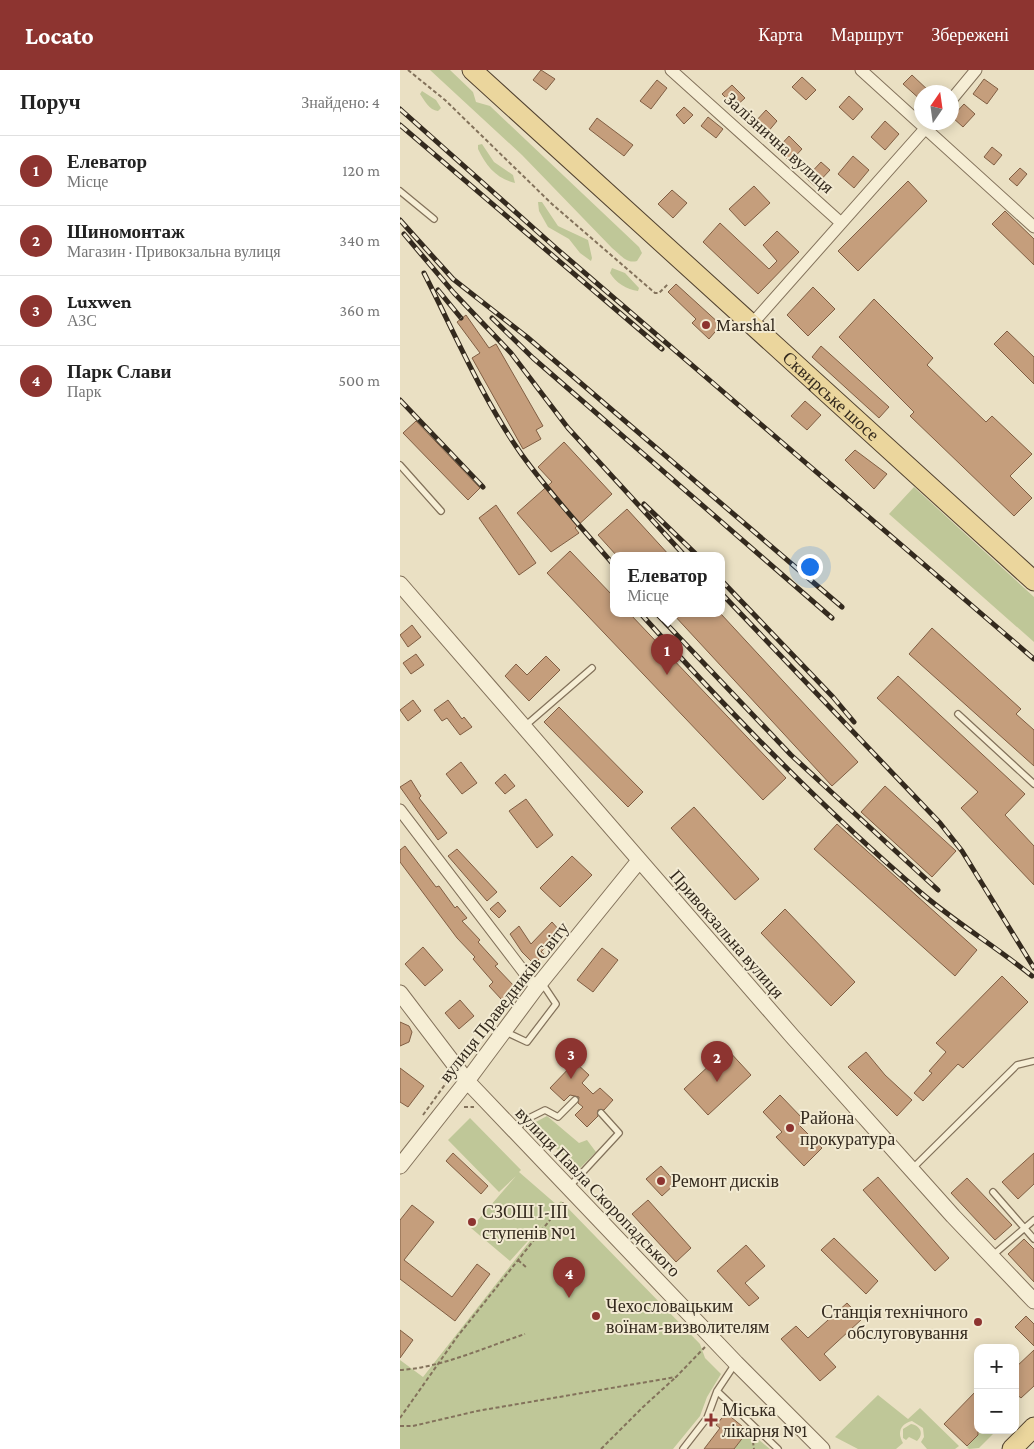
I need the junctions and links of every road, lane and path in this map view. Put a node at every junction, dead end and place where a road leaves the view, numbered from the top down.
1 (408, 70) edge
2 (472, 70) edge
3 (672, 70) edge
4 (861, 70) edge
5 (976, 70) edge
6 (959, 90) edge
7 (914, 114) edge
8 (923, 130) edge
9 (933, 130) edge
10 (400, 191) edge
11 (434, 219) dead end
12 (840, 222) junction
13 (1034, 228) edge
14 (668, 284) dead end
15 (750, 325) junction
16 (400, 466) edge
17 (441, 511) dead end
18 (1034, 581) edge
19 (400, 584) edge
20 (592, 668) dead end
21 (958, 714) dead end
22 (523, 727) junction
23 (1034, 784) edge
24 (400, 810) edge
25 (638, 862) junction
26 (538, 985) junction
27 (400, 993) edge
28 (504, 1031) junction
29 (1034, 1061) edge
30 (450, 1074) dead end
31 (467, 1081) junction
32 (576, 1100) dead end
33 (462, 1107) dead end
34 (478, 1108) dead end
35 (601, 1113) dead end
36 (418, 1122) dead end
37 (514, 1131) junction
38 (400, 1166) edge
39 (911, 1170) junction
40 (992, 1192) dead end
41 (567, 1194) junction
42 (1034, 1220) edge
43 (1025, 1228) junction
44 (1034, 1239) edge
45 (992, 1256) junction
46 (518, 1260) junction
47 (527, 1268) dead end
48 (1034, 1301) edge
49 (525, 1334) dead end
50 (712, 1352) dead end
51 (440, 1362) junction
52 (736, 1363) junction
53 (400, 1370) edge
54 (676, 1378) junction
55 (717, 1392) junction
56 (400, 1418) edge
57 (400, 1426) edge
58 (1034, 1427) edge
59 (601, 1449) edge
60 (683, 1449) edge
61 (778, 1449) edge
62 (822, 1449) edge
63 (1012, 1449) edge

1 - 14 path
2 - 15 main road, Сквирське шосе
3 - 12 street, Залізнична вулиця
4 - 7 street
5 - 6 street
8 - 12 street
9 - 13 street
10 - 11 lane
12 - 15 street
15 - 18 main road, Сквирське шосе
16 - 17 lane
19 - 22 street, Привокзальна вулиця
20 - 22 lane
21 - 23 lane
22 - 25 street, Привокзальна вулиця
24 - 26 street
25 - 26 street, вулиця Праведників Світу
25 - 39 street, Привокзальна вулиця
26 - 28 street, вулиця Праведників Світу
26 - 28 lane
27 - 31 street, вулиця Павла Скоропадського
28 - 31 street, вулиця Праведників Світу
29 - 39 lane
30 - 36 path
31 - 37 street, вулиця Павла Скоропадського
31 - 38 street, вулиця Праведників Світу
32 - 37 lane
33 - 34 path
35 - 41 lane
37 - 41 street, вулиця Павла Скоропадського
39 - 45 street, Привокзальна вулиця
40 - 43 lane
41 - 46 path
41 - 52 street, вулиця Павла Скоропадського
42 - 43 lane
43 - 44 lane
43 - 45 lane
45 - 48 street, Привокзальна вулиця
46 - 47 path
46 - 51 path
49 - 51 path
50 - 54 path
51 - 53 path
51 - 56 path
52 - 55 lane
52 - 62 street, вулиця Павла Скоропадського
54 - 57 path
54 - 59 path
55 - 60 lane
55 - 61 lane
58 - 63 main road

